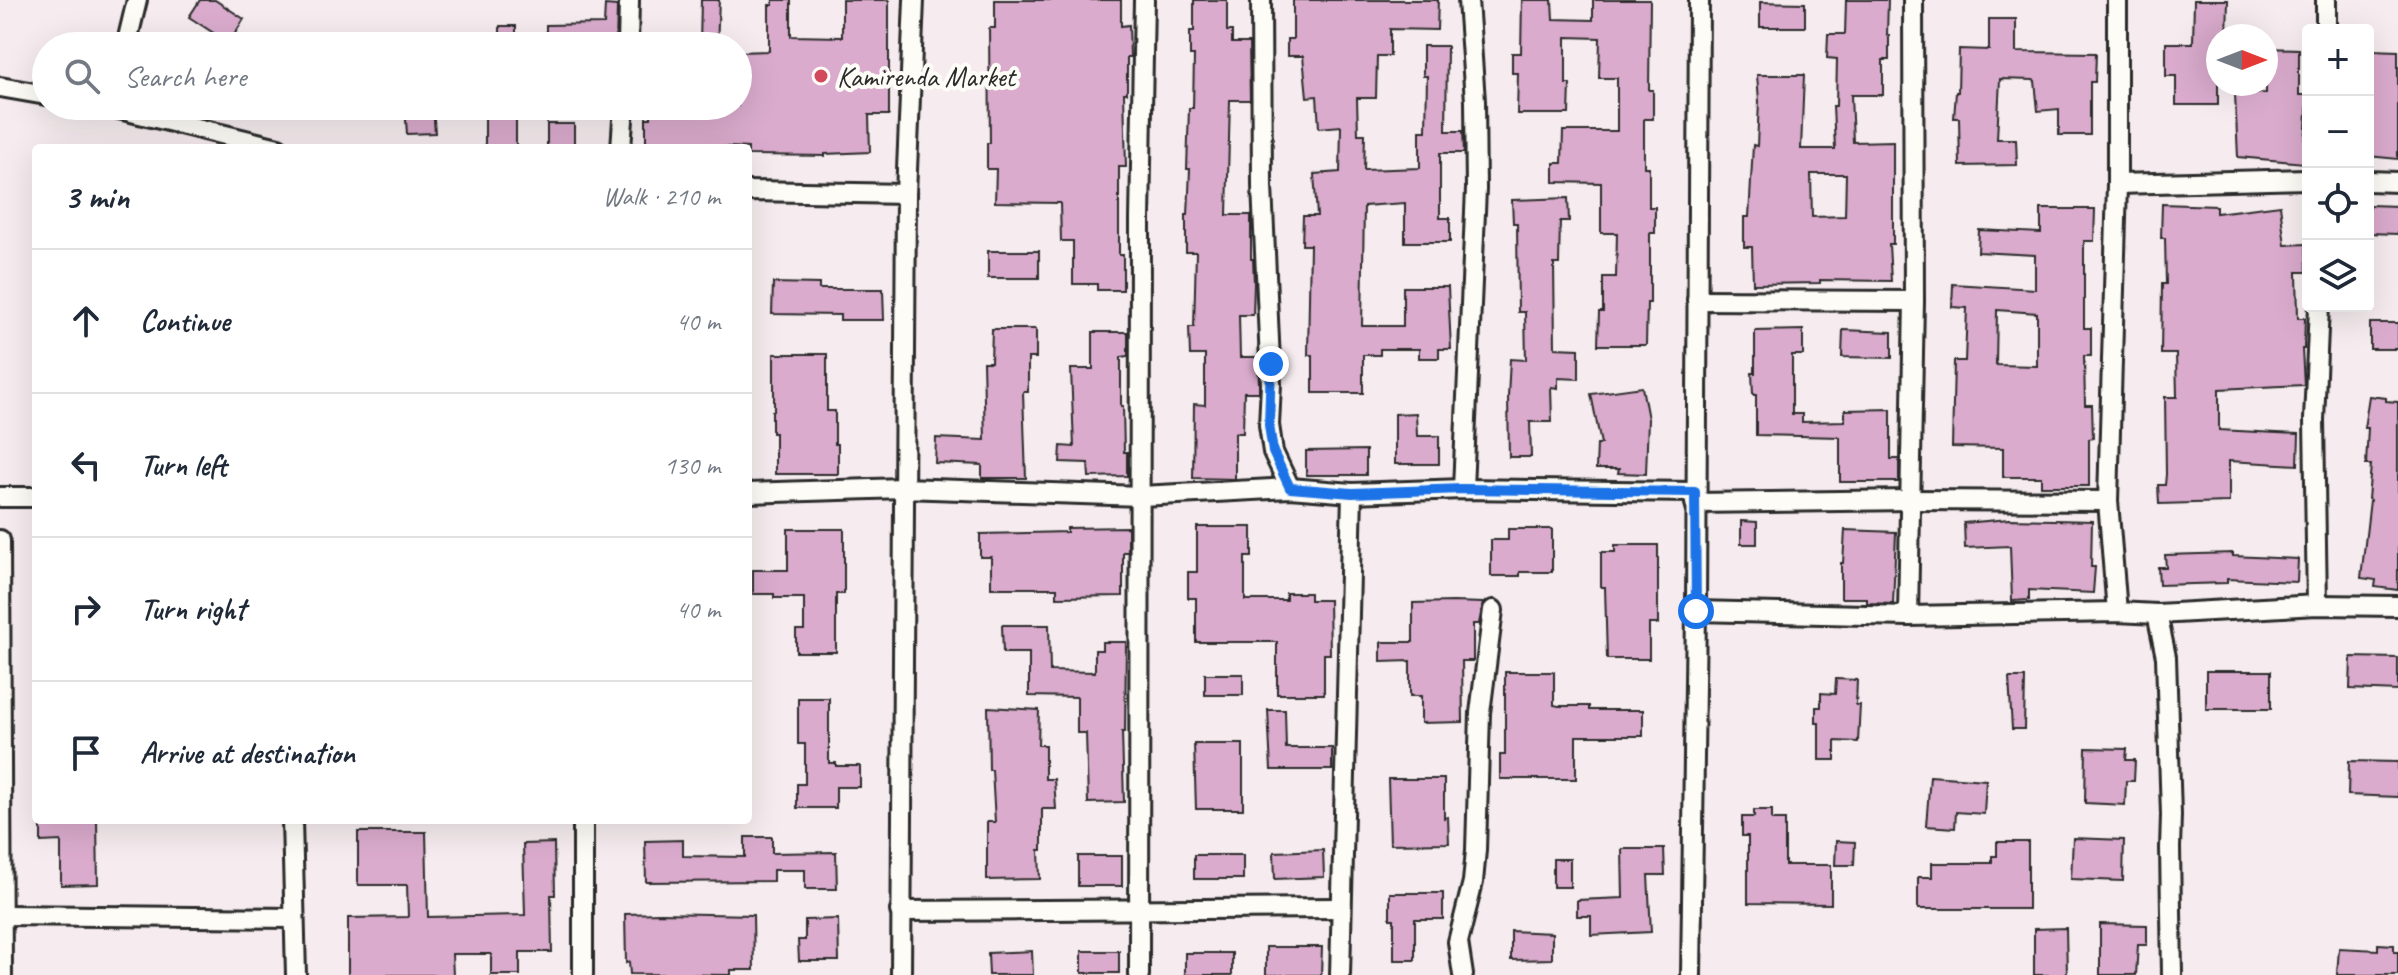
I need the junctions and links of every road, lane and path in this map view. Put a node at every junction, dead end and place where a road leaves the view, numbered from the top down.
1 (137, 0) edge
2 (629, 0) edge
3 (914, 0) edge
4 (1144, 0) edge
5 (1261, 0) edge
6 (1468, 0) edge
7 (1699, 0) edge
8 (1913, 0) edge
9 (2117, 0) edge
10 (2326, 0) edge
11 (2326, 24) edge
12 (129, 32) edge
13 (628, 32) edge
14 (0, 87) edge
15 (32, 93) edge
16 (165, 120) edge
17 (623, 120) edge
18 (262, 144) edge
19 (621, 144) edge
20 (2302, 179) edge
21 (2374, 181) edge
22 (2398, 182) edge
23 (2117, 184) junction
24 (752, 191) edge
25 (906, 194) junction
26 (1697, 300) junction
27 (1914, 301) junction
28 (2319, 312) edge
29 (903, 488) junction
30 (1290, 488) junction
31 (1463, 489) junction
32 (752, 493) edge
33 (1352, 493) junction
34 (1141, 496) junction
35 (0, 497) edge
36 (32, 497) edge
37 (1695, 498) junction
38 (1910, 500) junction
39 (2108, 501) junction
40 (0, 540) edge
41 (2317, 605) junction
42 (2398, 606) edge
43 (1493, 610) dead end
44 (1696, 611) junction
45 (2117, 612) junction
46 (2157, 614) junction
47 (1908, 616) junction
48 (292, 824) edge
49 (583, 824) edge
50 (1340, 908) junction
51 (900, 911) junction
52 (1137, 911) junction
53 (3, 915) junction
54 (293, 918) junction
55 (2, 975) edge
56 (296, 975) edge
57 (583, 975) edge
58 (901, 975) edge
59 (1139, 975) edge
60 (1340, 975) edge
61 (1463, 975) edge
62 (1691, 975) edge
63 (2172, 975) edge

1 - 12 street
2 - 13 street
3 - 25 street
4 - 34 street
5 - 30 street
6 - 31 street
7 - 26 street
8 - 27 street
9 - 23 street
10 - 11 street
14 - 15 street
16 - 18 street
17 - 19 street
20 - 23 street
21 - 22 street
23 - 39 street
24 - 25 street
25 - 29 street
26 - 27 street
26 - 37 street
27 - 38 street
28 - 41 street
29 - 32 street
29 - 34 street
29 - 51 street
30 - 33 street
30 - 34 street
31 - 33 street
31 - 37 street
33 - 50 street
34 - 52 street
35 - 36 street
37 - 38 street
37 - 44 street
38 - 39 street
38 - 47 street
39 - 45 street
40 - 53 street
41 - 42 street
41 - 46 street
43 - 61 street
44 - 47 street
44 - 62 street
45 - 46 street
45 - 47 street
46 - 63 street
48 - 54 street
49 - 57 street
50 - 52 street
50 - 60 street
51 - 52 street
51 - 58 street
52 - 59 street
53 - 54 street
53 - 55 street
54 - 56 street

